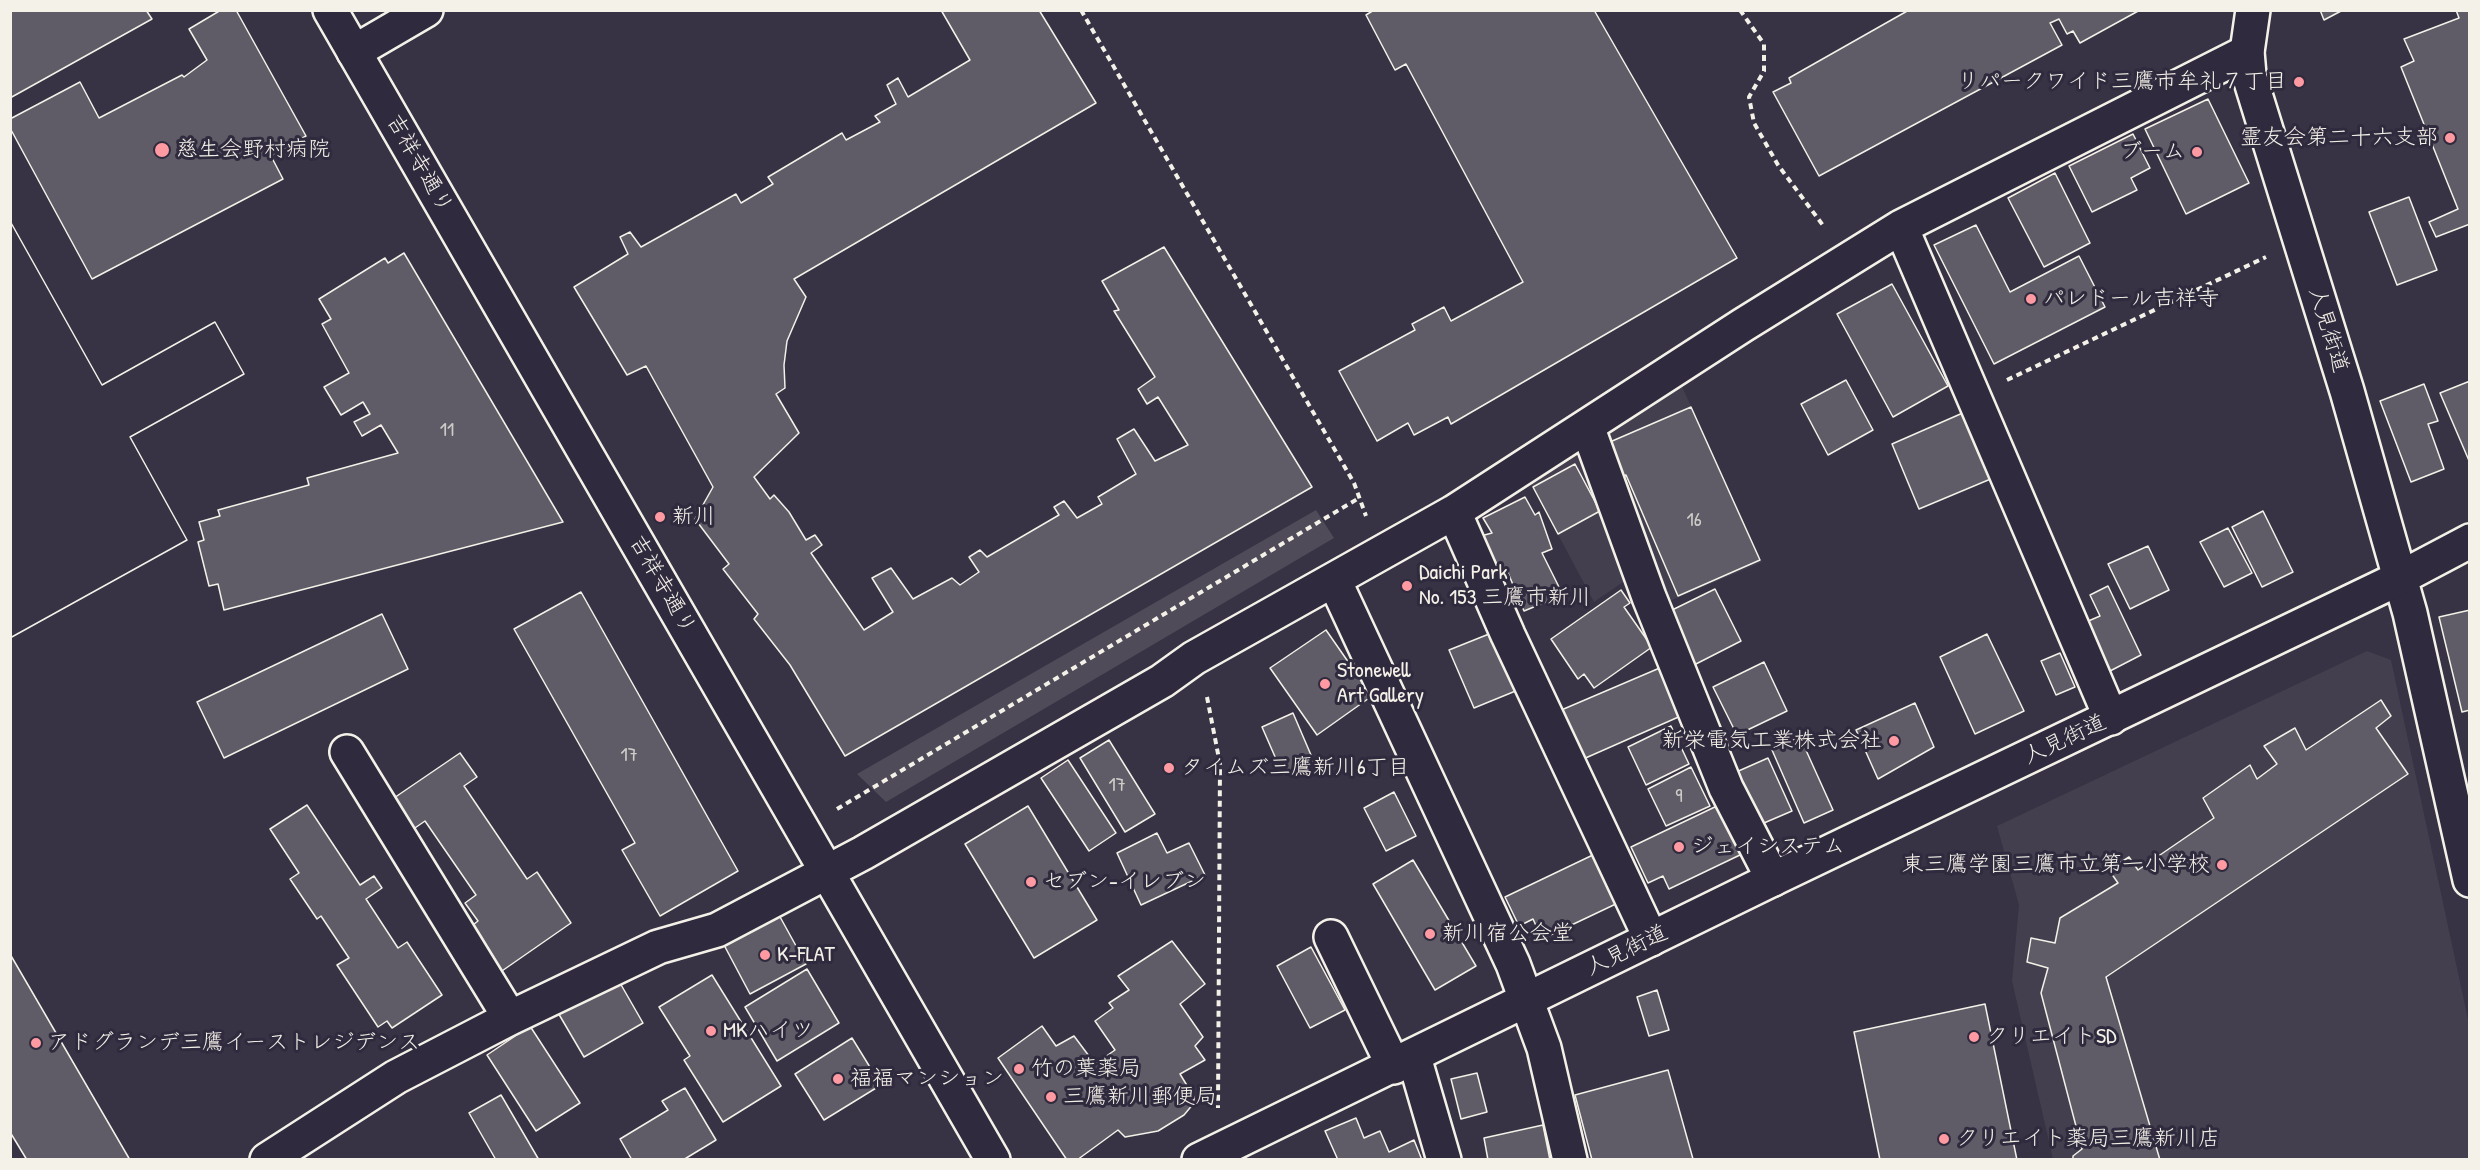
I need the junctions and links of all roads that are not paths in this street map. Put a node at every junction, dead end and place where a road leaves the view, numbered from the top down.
1 (330, 10) edge
2 (426, 10) edge
3 (2253, 10) edge
4 (354, 52) junction
5 (2247, 52) junction
6 (1901, 226) junction
7 (1587, 426) junction
8 (1454, 512) junction
9 (2469, 541) edge
10 (2400, 578) junction
11 (1334, 580) junction
12 (2111, 718) junction
13 (348, 752) dead end
14 (828, 872) junction
15 (1773, 879) junction
16 (2469, 880) edge
17 (1331, 937) dead end
18 (1651, 939) junction
19 (1526, 999) junction
20 (510, 1018) junction
21 (1404, 1062) junction
22 (1214, 1156) edge
23 (267, 1160) edge
24 (993, 1160) edge
25 (1444, 1160) edge
26 (1570, 1160) edge

1 - 4 main road, 吉祥寺通り
2 - 4 main road
3 - 5 main road, 人見街道
4 - 14 main road, 吉祥寺通り
5 - 6 main road
5 - 10 main road, 人見街道
6 - 7 main road
6 - 12 main road
7 - 8 main road
7 - 15 main road
8 - 11 main road
8 - 18 main road
9 - 10 main road
10 - 12 main road, 人見街道
10 - 16 main road
11 - 14 main road
11 - 19 main road
12 - 15 main road, 人見街道
13 - 20 main road
14 - 20 main road
14 - 24 main road, 吉祥寺通り
15 - 18 main road, 人見街道
17 - 21 main road
18 - 19 main road, 人見街道
19 - 21 main road, 人見街道
19 - 26 main road
20 - 23 main road
21 - 22 main road, 人見街道
21 - 25 main road

